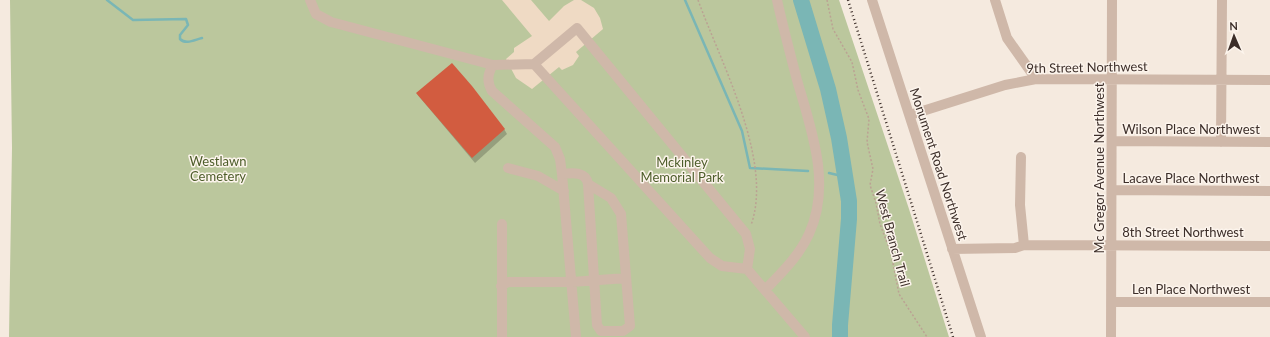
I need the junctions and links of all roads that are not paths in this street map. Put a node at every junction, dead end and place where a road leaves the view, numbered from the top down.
1 (310, 0) edge
2 (777, 0) edge
3 (872, 0) edge
4 (995, 0) edge
5 (1112, 0) edge
6 (1222, 0) edge
7 (534, 64) junction
8 (493, 65) junction
9 (1036, 79) junction
10 (1112, 79) junction
11 (1221, 80) junction
12 (1270, 80) edge
13 (910, 115) junction
14 (1112, 141) junction
15 (1221, 142) junction
16 (1270, 142) edge
17 (1021, 157) dead end
18 (508, 168) dead end
19 (562, 174) junction
20 (588, 184) junction
21 (1112, 190) junction
22 (564, 191) junction
23 (1270, 191) edge
24 (502, 224) dead end
25 (1024, 245) junction
26 (1111, 245) junction
27 (1270, 246) edge
28 (952, 249) junction
29 (748, 269) junction
30 (626, 278) junction
31 (594, 280) junction
32 (572, 282) junction
33 (501, 286) junction
34 (766, 289) junction
35 (1111, 302) junction
36 (1270, 302) edge
37 (502, 337) edge
38 (576, 337) edge
39 (805, 337) edge
40 (981, 337) edge
41 (1111, 337) edge

1 - 8 street
2 - 34 street
3 - 13 street, Monument Road Northwest
4 - 9 street
5 - 10 street, Mc Gregor Avenue Northwest
6 - 11 street
7 - 8 street
7 - 29 street
7 - 29 street
8 - 19 street
9 - 10 street, 9th Street Northwest
9 - 13 street, 9th Street Northwest
10 - 11 street, 9th Street Northwest
10 - 14 street, Mc Gregor Avenue Northwest
11 - 12 street, 9th Street Northwest
11 - 15 street
13 - 28 street, Monument Road Northwest
14 - 15 street, Wilson Place Northwest
14 - 21 street, Mc Gregor Avenue Northwest
15 - 16 street, Wilson Place Northwest
17 - 25 street
18 - 22 street
19 - 20 street
19 - 22 street
20 - 30 street
20 - 31 street
21 - 23 street, Lacave Place Northwest
21 - 26 street, Mc Gregor Avenue Northwest
22 - 32 street
24 - 33 street
25 - 26 street, 8th Street Northwest
25 - 28 street, 8th Street Northwest
26 - 27 street, 8th Street Northwest
26 - 35 street, Mc Gregor Avenue Northwest
28 - 40 street, Monument Road Northwest
29 - 34 street
30 - 31 street
30 - 31 street
31 - 32 street
32 - 33 street
32 - 38 street
33 - 37 street
34 - 39 street
35 - 36 street, Len Place Northwest
35 - 41 street, Mc Gregor Avenue Northwest

